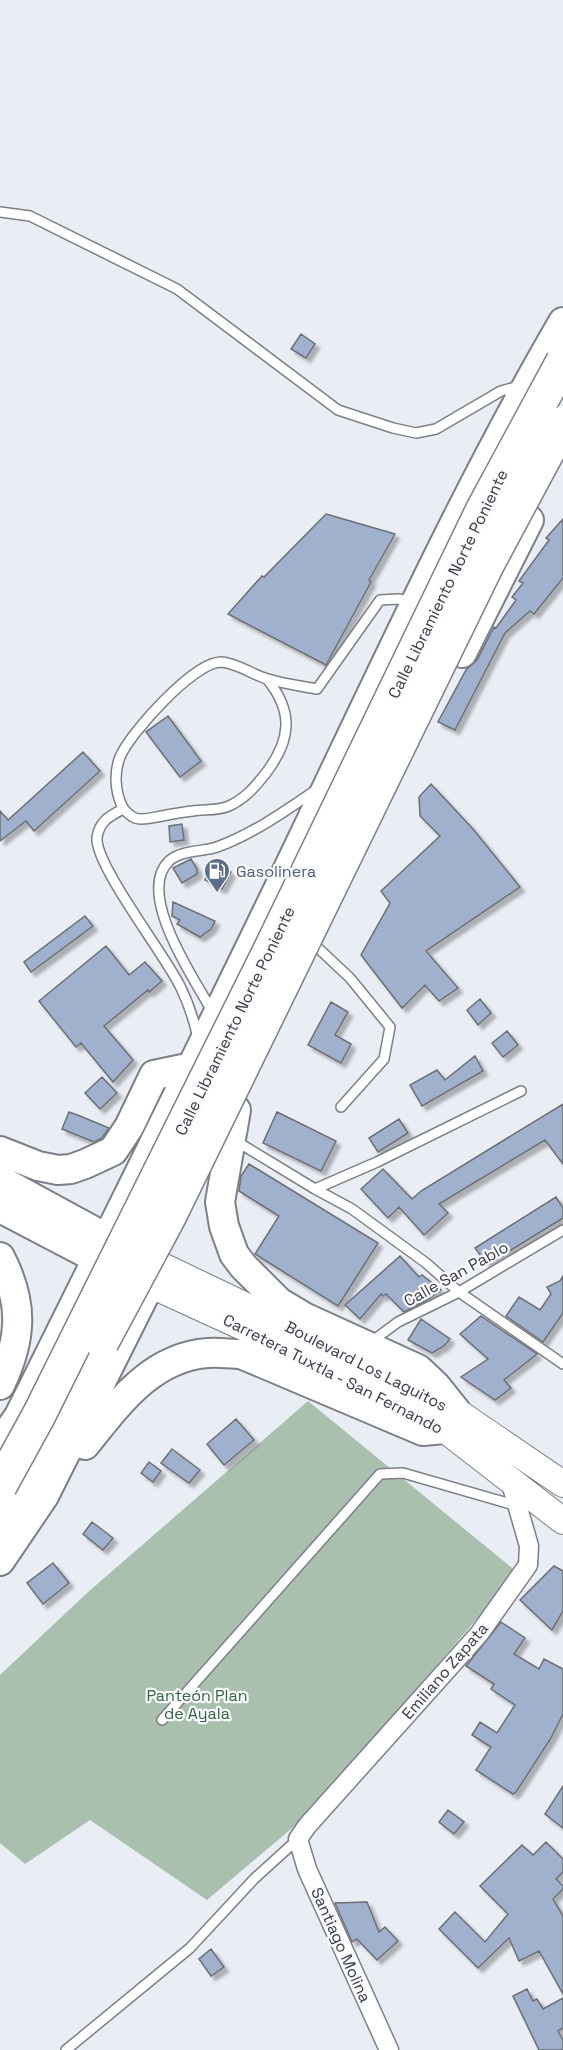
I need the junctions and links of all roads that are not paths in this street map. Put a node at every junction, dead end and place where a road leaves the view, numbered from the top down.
1 (0, 212) edge
2 (563, 322) edge
3 (563, 361) edge
4 (527, 384) junction
5 (563, 423) edge
6 (563, 454) edge
7 (415, 601) junction
8 (267, 679) junction
9 (331, 780) junction
10 (123, 808) junction
11 (317, 947) junction
12 (217, 1019) junction
13 (196, 1058) junction
14 (521, 1091) dead end
15 (341, 1107) dead end
16 (236, 1110) junction
17 (231, 1138) junction
18 (0, 1151) edge
19 (0, 1180) edge
20 (315, 1189) junction
21 (0, 1208) edge
22 (563, 1230) edge
23 (102, 1249) junction
24 (0, 1257) edge
25 (155, 1275) junction
26 (459, 1292) junction
27 (366, 1347) junction
28 (563, 1364) edge
29 (0, 1385) edge
30 (450, 1420) junction
31 (0, 1443) edge
32 (510, 1479) junction
33 (563, 1484) edge
34 (0, 1486) edge
35 (44, 1496) junction
36 (518, 1506) junction
37 (563, 1521) edge
38 (0, 1530) edge
39 (0, 1561) edge
40 (162, 1720) dead end
41 (298, 1839) junction
42 (66, 2050) edge
43 (388, 2050) edge

1 - 4 lane
2 - 4 main road, Calle Libramiento Norte Poniente
3 - 34 highway, Calle Libramiento Norte Poniente, bridge
4 - 7 main road, Calle Libramiento Norte Poniente
5 - 38 highway, Calle Libramiento Norte Poniente, bridge
6 - 11 main road
7 - 8 lane
7 - 9 main road, Calle Libramiento Norte Poniente
8 - 10 lane
8 - 10 lane
9 - 12 main road, Calle Libramiento Norte Poniente
9 - 12 lane
10 - 13 lane
11 - 15 lane
11 - 16 main road
12 - 13 main road, Calle Libramiento Norte Poniente
13 - 18 main road
13 - 23 main road, Calle Libramiento Norte Poniente
14 - 20 lane
16 - 17 main road
16 - 25 main road
17 - 20 lane
17 - 27 main road
19 - 23 main road
20 - 26 lane
21 - 23 main road
22 - 26 lane, Calle San Pablo
23 - 25 main road
23 - 31 main road, Calle Libramiento Norte Poniente
24 - 29 main road
25 - 30 main road, Boulevard Los Laguitos
25 - 35 main road
26 - 27 lane, Calle San Pablo
26 - 28 lane
27 - 30 main road
30 - 32 main road, Carretera Tuxtla - San Fernando
30 - 33 main road, Boulevard Los Laguitos
30 - 35 main road
32 - 36 street, Emiliano Zapata
32 - 37 main road, Carretera Tuxtla - San Fernando
35 - 39 main road
36 - 40 lane
36 - 41 street, Emiliano Zapata
41 - 42 lane
41 - 43 street, Santiago Molina

